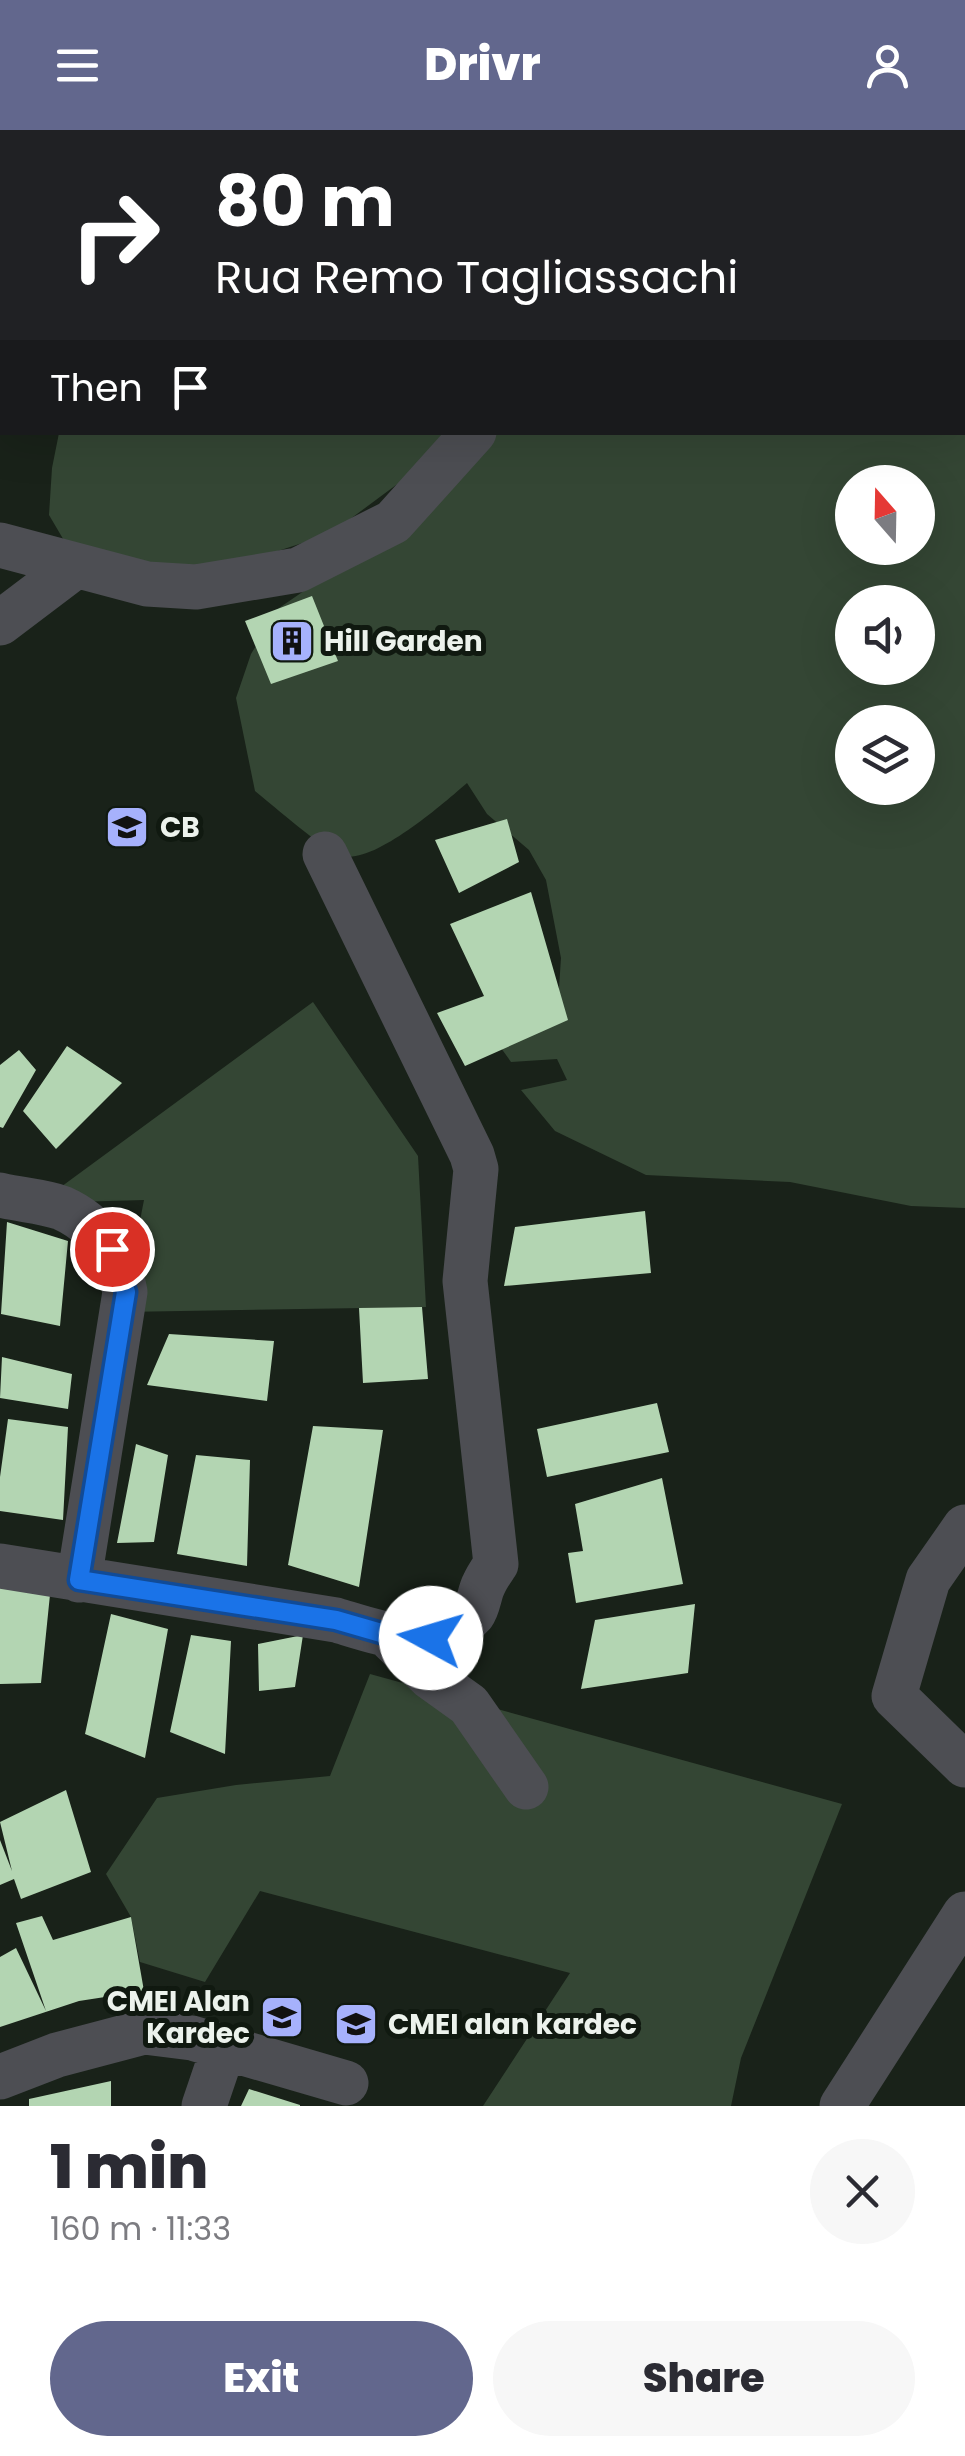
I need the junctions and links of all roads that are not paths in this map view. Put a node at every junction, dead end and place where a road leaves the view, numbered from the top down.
1 (471, 435) edge
2 (0, 545) edge
3 (74, 567) junction
4 (0, 623) edge
5 (326, 854) dead end
6 (0, 1194) edge
7 (965, 1527) edge
8 (0, 1566) edge
9 (79, 1580) junction
10 (388, 1635) junction
11 (965, 1765) edge
12 (526, 1787) dead end
13 (965, 1914) edge
14 (224, 2047) junction
15 (0, 2077) edge
16 (346, 2083) dead end
17 (204, 2106) edge
18 (842, 2106) edge

1 - 3 street
2 - 3 street
3 - 4 street
5 - 10 street
6 - 9 street
7 - 11 street
8 - 9 street
9 - 10 street
10 - 12 street
13 - 18 street
14 - 15 street
14 - 16 street
14 - 17 street

